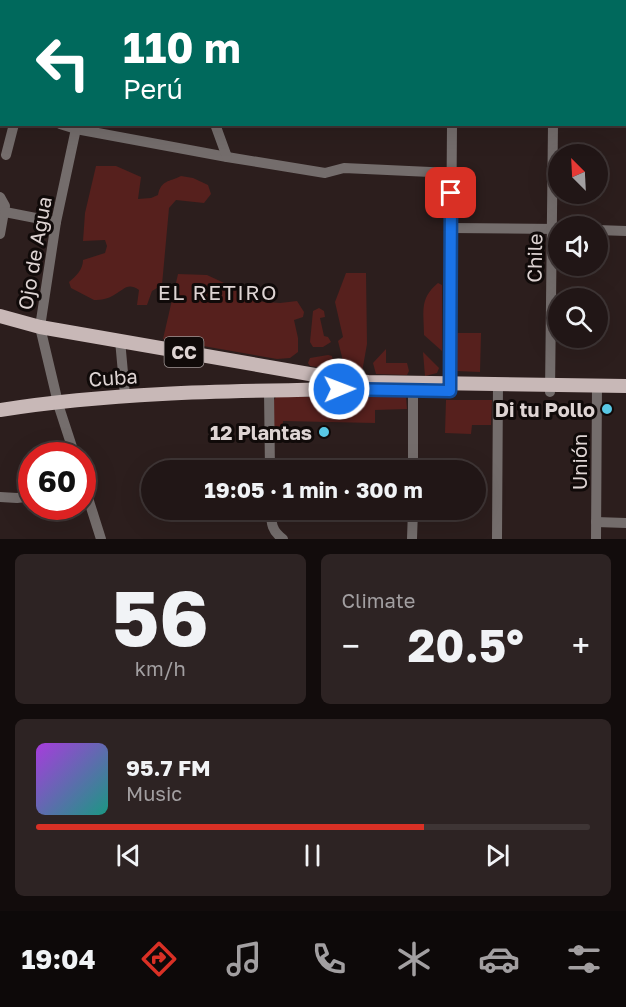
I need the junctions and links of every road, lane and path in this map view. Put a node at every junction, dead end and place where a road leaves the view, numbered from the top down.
1 (13, 126) edge
2 (216, 126) edge
3 (452, 126) edge
4 (553, 126) edge
5 (76, 127) edge
6 (6, 155) dead end
7 (227, 157) junction
8 (452, 173) junction
9 (0, 197) edge
10 (5, 212) junction
11 (555, 216) edge
12 (56, 222) junction
13 (451, 228) junction
14 (548, 229) edge
15 (608, 230) edge
16 (626, 231) edge
17 (0, 234) edge
18 (554, 276) edge
19 (0, 316) edge
20 (40, 327) junction
21 (120, 340) junction
22 (301, 373) junction
23 (450, 382) junction
24 (316, 383) junction
25 (626, 386) edge
26 (498, 387) junction
27 (550, 388) junction
28 (597, 389) junction
29 (269, 390) junction
30 (302, 390) junction
31 (413, 390) junction
32 (626, 393) edge
33 (124, 395) junction
34 (58, 401) junction
35 (0, 410) edge
36 (71, 442) edge
37 (270, 460) edge
38 (413, 460) edge
39 (0, 497) edge
40 (18, 498) edge
41 (95, 520) edge
42 (272, 520) edge
43 (413, 520) edge
44 (596, 522) junction
45 (626, 523) edge
46 (101, 539) edge
47 (285, 539) edge
48 (412, 539) edge
49 (497, 539) edge
50 (596, 539) edge

1 - 6 street
2 - 7 street
3 - 8 street
4 - 11 street, Chile
5 - 7 street
5 - 12 street, Ojo de Agua
7 - 8 street
8 - 13 street
9 - 10 street
10 - 12 street
10 - 17 street
12 - 20 street, Ojo de Agua
13 - 14 street
13 - 23 street
15 - 16 street
18 - 27 street, Chile
19 - 20 main road, CC
20 - 21 main road, CC
20 - 34 street, Ojo de Agua
21 - 22 main road, CC
21 - 33 street
22 - 24 main road, CC
22 - 30 main road
23 - 24 main road, CC
23 - 26 main road, CC
23 - 31 main road, CC
24 - 30 main road, Cuba / CC
24 - 31 main road, Cuba / CC
25 - 28 main road, CC
26 - 27 main road, CC
26 - 49 street
27 - 28 main road, CC
28 - 32 main road, CC
28 - 44 street, Unión
29 - 30 main road, Cuba / CC
29 - 33 main road, Cuba / CC
29 - 37 street
31 - 38 street
33 - 34 main road, Cuba / CC
34 - 35 main road, Cuba / CC
34 - 36 street, Ojo de Agua
39 - 40 street
41 - 46 street
42 - 47 street
43 - 48 street
44 - 45 street
44 - 50 street, Unión

